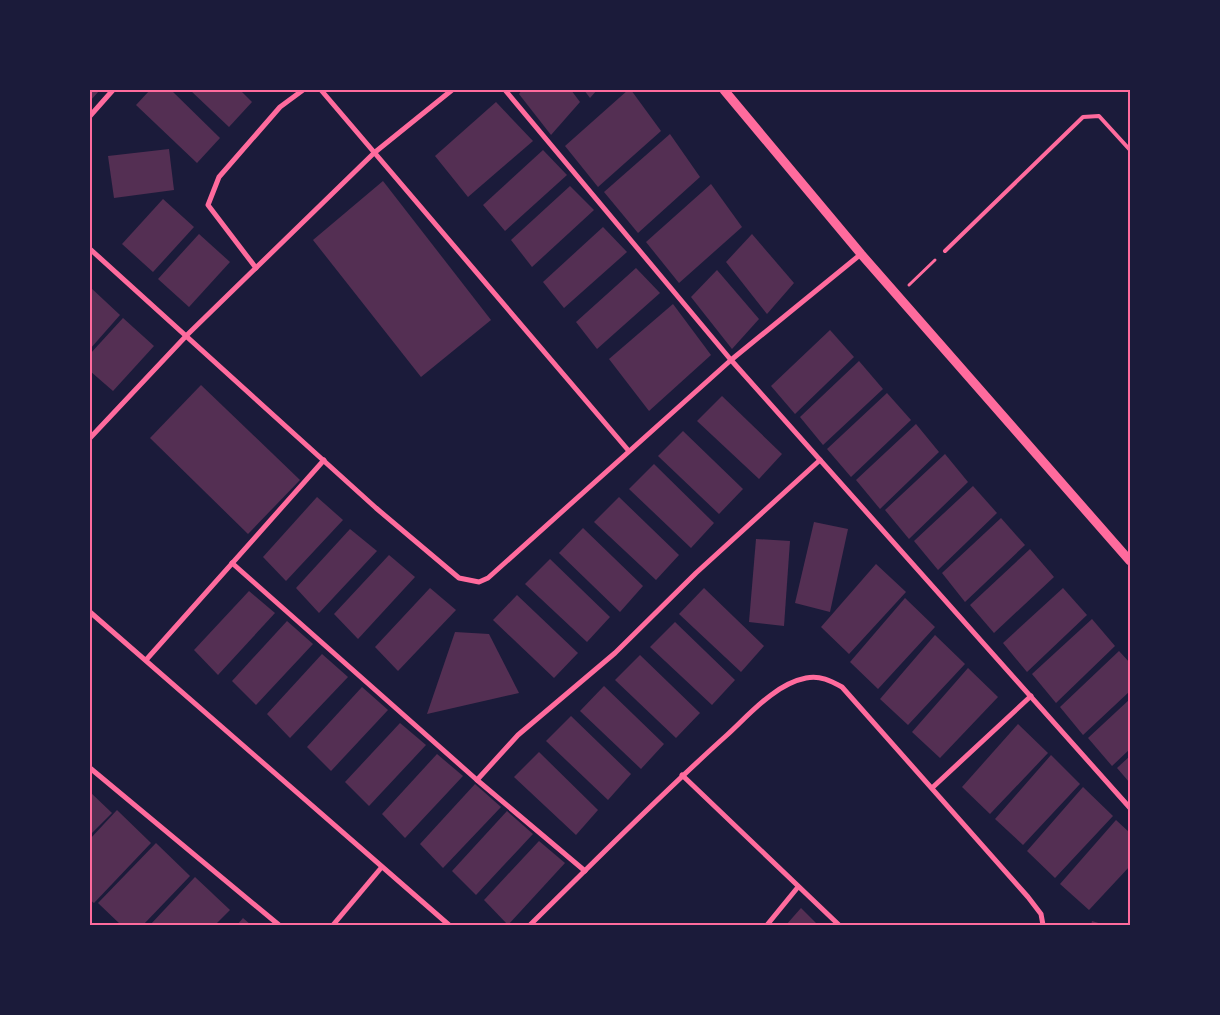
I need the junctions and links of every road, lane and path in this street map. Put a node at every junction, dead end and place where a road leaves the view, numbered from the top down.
1 (113, 90) edge
2 (302, 90) edge
3 (321, 90) edge
4 (452, 90) edge
5 (505, 90) edge
6 (724, 90) edge
7 (90, 116) edge
8 (1130, 150) edge
9 (374, 153) junction
10 (90, 249) edge
11 (945, 251) joint
12 (861, 254) junction
13 (256, 268) junction
14 (898, 296) junction
15 (187, 335) junction
16 (731, 360) junction
17 (91, 435) edge
18 (628, 450) junction
19 (324, 460) junction
20 (820, 460) junction
21 (1130, 561) edge
22 (232, 563) junction
23 (90, 612) edge
24 (146, 660) junction
25 (1031, 696) junction
26 (90, 768) edge
27 (682, 775) junction
28 (476, 780) junction
29 (932, 788) junction
30 (1130, 808) edge
31 (382, 868) junction
32 (585, 871) junction
33 (798, 887) junction
34 (279, 925) edge
35 (333, 925) edge
36 (449, 925) edge
37 (530, 925) edge
38 (767, 925) edge
39 (839, 925) edge
40 (1042, 925) edge

1 - 7 street
2 - 13 street
3 - 9 street
4 - 9 street
5 - 16 street
6 - 12 street
8 - 11 lane
9 - 13 street
9 - 18 street
10 - 15 street
11 - 14 path
12 - 14 street
12 - 16 street
13 - 15 street
14 - 21 street
15 - 17 street
15 - 19 street
16 - 18 street
16 - 20 street
18 - 19 street
19 - 22 street
20 - 25 street
20 - 28 street
22 - 24 street
22 - 28 street
23 - 24 street
24 - 31 street
25 - 29 street
25 - 30 street
26 - 34 street
27 - 29 street
27 - 32 street
27 - 33 street
28 - 32 street
29 - 40 street
31 - 35 street
31 - 36 street
32 - 37 street
33 - 38 street
33 - 39 street

